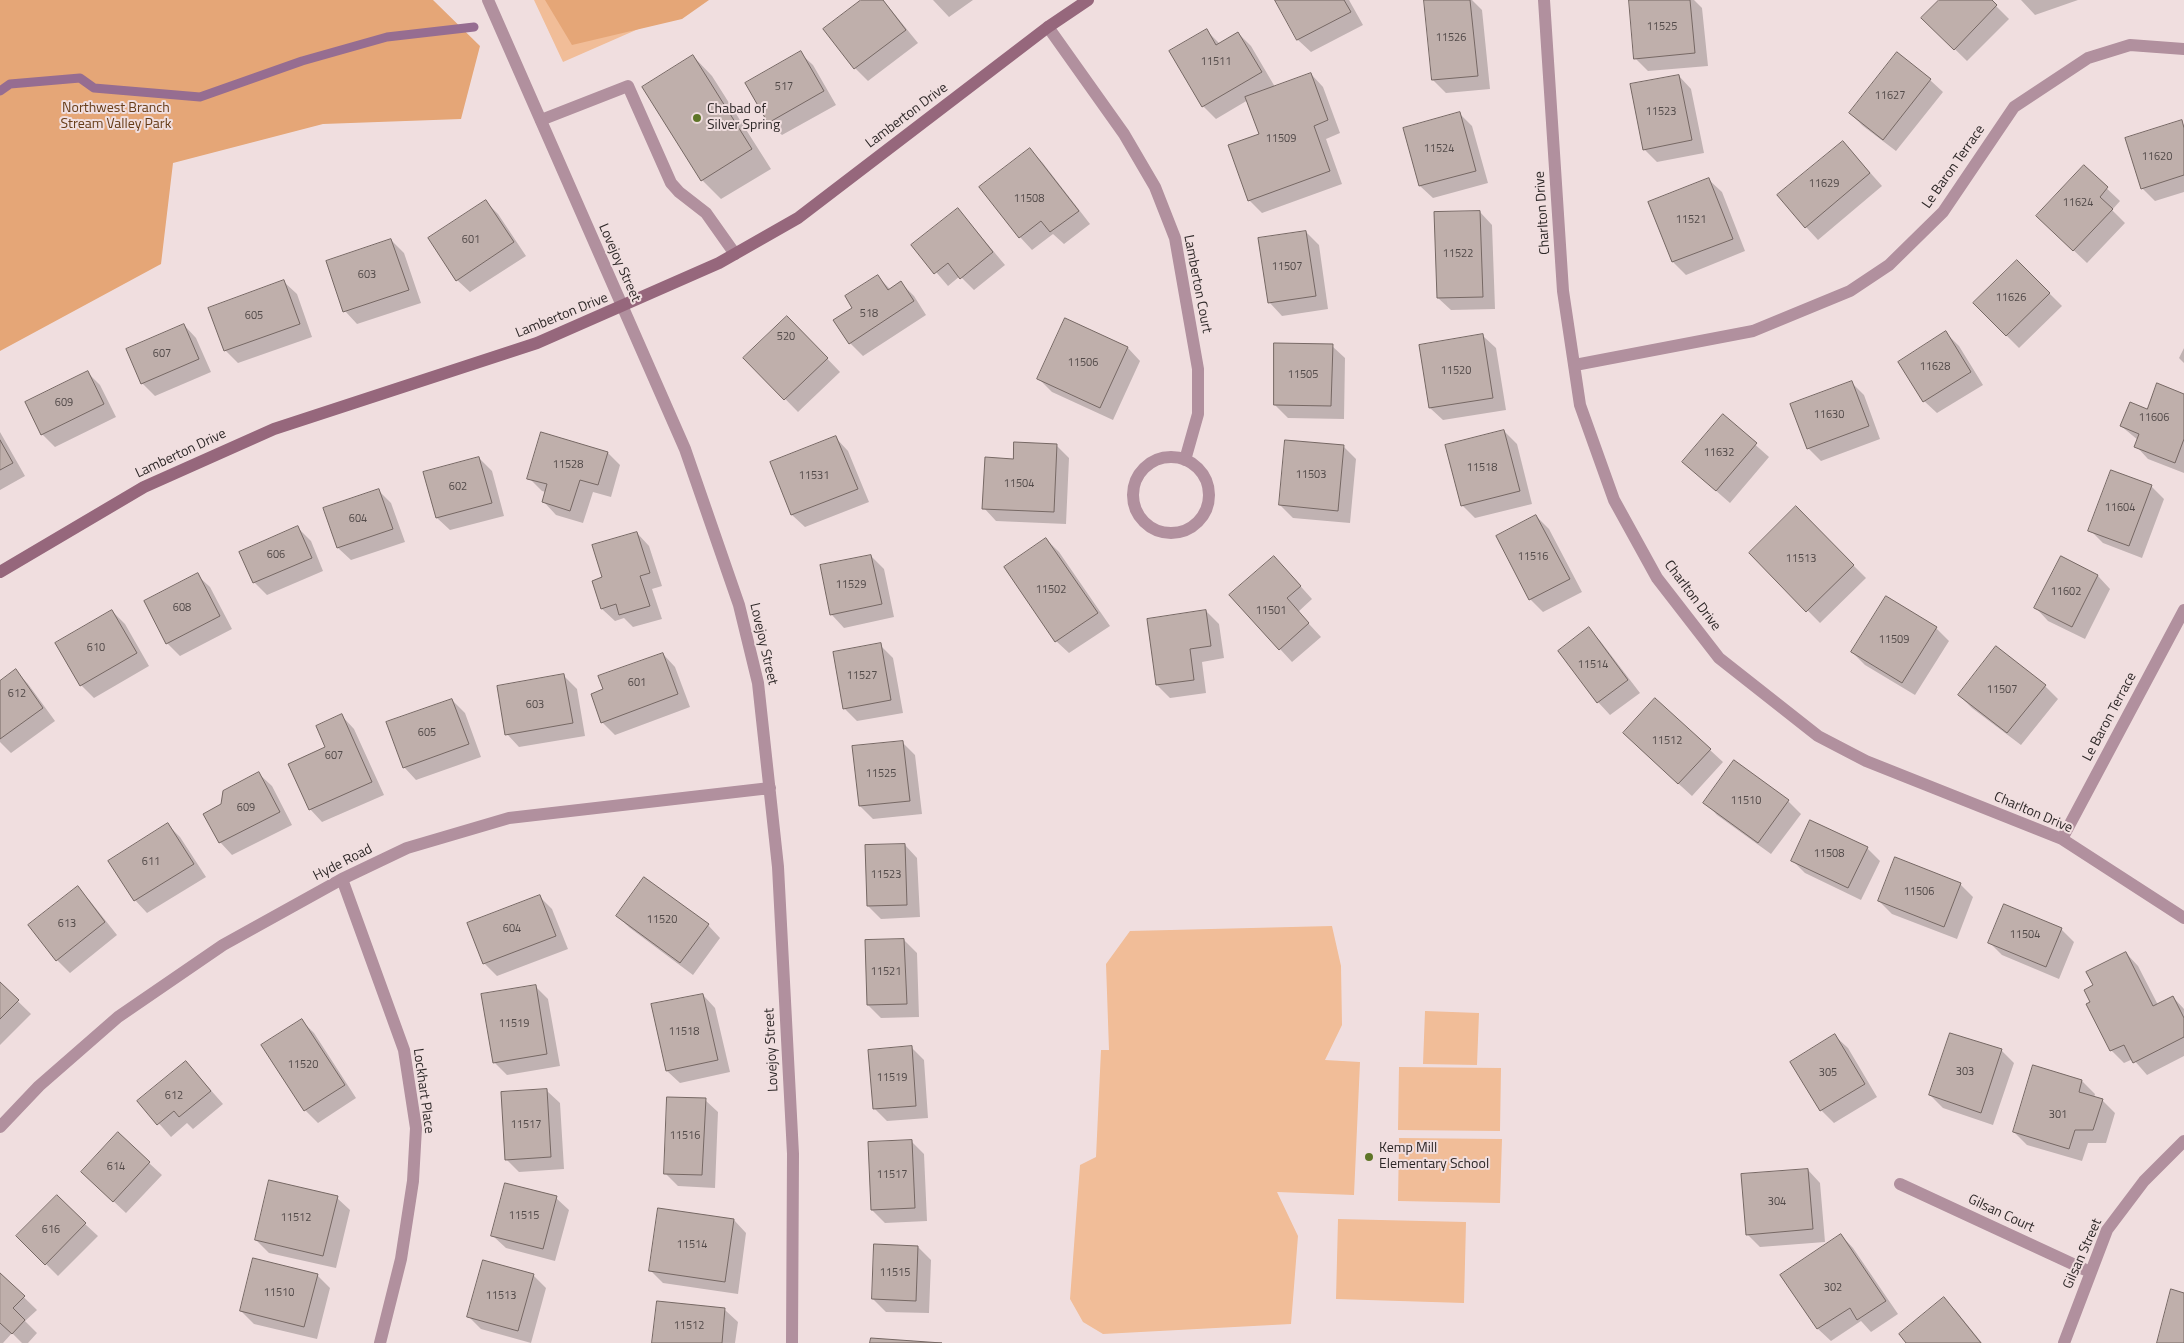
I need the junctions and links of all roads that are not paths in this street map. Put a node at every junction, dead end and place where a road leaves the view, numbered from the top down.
1 (488, 0) edge
2 (1088, 0) edge
3 (1544, 0) edge
4 (1048, 27) junction
5 (2184, 49) edge
6 (541, 120) junction
7 (735, 254) junction
8 (622, 307) junction
9 (1575, 365) junction
10 (1185, 460) junction
11 (0, 572) edge
12 (2184, 610) edge
13 (770, 788) junction
14 (2062, 839) junction
15 (342, 879) junction
16 (2184, 918) edge
17 (0, 1126) edge
18 (2184, 1141) edge
19 (1900, 1184) dead end
20 (2090, 1272) junction
21 (380, 1343) edge
22 (792, 1343) edge
23 (2064, 1343) edge

1 - 6 street, Lovejoy Street
2 - 4 street, Lamberton Drive
3 - 9 street, Charlton Drive
4 - 7 street, Lamberton Drive
4 - 10 street, Lamberton Court
5 - 9 street, Le Baron Terrace
6 - 7 street
6 - 8 street, Lovejoy Street
7 - 8 street, Lamberton Drive
8 - 11 street, Lamberton Drive
8 - 13 street, Lovejoy Street
9 - 14 street, Charlton Drive
10 - 10 street
12 - 14 street, Le Baron Terrace
13 - 15 street, Hyde Road
13 - 22 street, Lovejoy Street
14 - 16 street, Charlton Drive
15 - 17 street, Hyde Road
15 - 21 street, Lockhart Place
18 - 20 street, Gilsan Street
19 - 20 street, Gilsan Court
20 - 23 street, Gilsan Street

